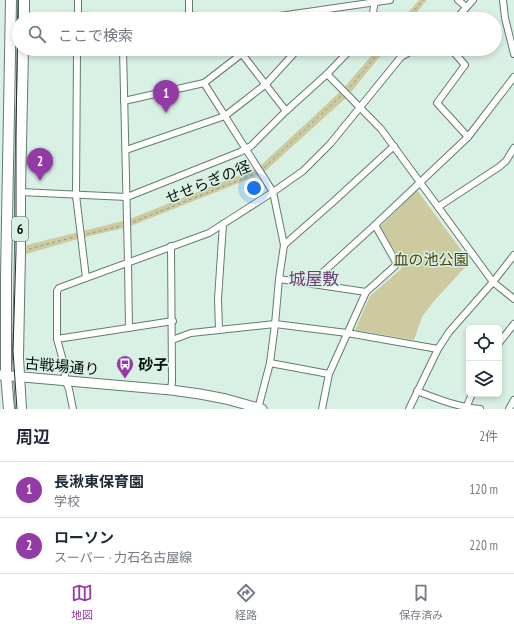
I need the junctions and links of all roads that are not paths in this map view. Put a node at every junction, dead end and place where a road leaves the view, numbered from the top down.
1 (10, 0) edge
2 (24, 0) edge
3 (78, 0) edge
4 (189, 0) edge
5 (390, 0) edge
6 (458, 0) edge
7 (473, 0) edge
8 (503, 0) edge
9 (375, 1) edge
10 (466, 7) junction
11 (316, 11) joint
12 (24, 12) edge
13 (78, 12) edge
14 (189, 12) edge
15 (309, 12) edge
16 (373, 12) edge
17 (462, 12) edge
18 (514, 54) edge
19 (23, 56) edge
20 (78, 56) edge
21 (123, 56) edge
22 (239, 56) edge
23 (244, 56) edge
24 (292, 56) edge
25 (344, 56) edge
26 (403, 56) edge
27 (457, 56) edge
28 (327, 74) junction
29 (514, 77) edge
30 (204, 83) junction
31 (266, 84) junction
32 (124, 101) junction
33 (360, 107) junction
34 (286, 111) junction
35 (225, 116) junction
36 (468, 137) junction
37 (394, 146) junction
38 (514, 148) edge
39 (246, 149) junction
40 (126, 150) junction
41 (420, 182) junction
42 (4, 190) edge
43 (20, 192) junction
44 (273, 192) junction
45 (76, 195) junction
46 (127, 197) junction
47 (438, 207) junction
48 (223, 224) junction
49 (375, 225) junction
50 (284, 245) junction
51 (171, 246) junction
52 (514, 255) edge
53 (128, 263) junction
54 (86, 278) junction
55 (280, 279) junction
56 (493, 282) junction
57 (309, 283) junction
58 (366, 292) junction
59 (514, 300) edge
60 (172, 321) junction
61 (275, 324) junction
62 (514, 324) edge
63 (129, 328) junction
64 (219, 330) junction
65 (347, 333) junction
66 (57, 339) junction
67 (502, 339) edge
68 (172, 340) junction
69 (438, 349) junction
70 (270, 363) junction
71 (329, 374) junction
72 (3, 375) edge
73 (19, 376) junction
74 (66, 380) junction
75 (171, 390) junction
76 (417, 391) junction
77 (471, 397) edge
78 (514, 400) edge
79 (466, 408) junction
80 (9, 409) edge
81 (21, 409) edge
82 (73, 409) edge
83 (259, 409) edge
84 (322, 409) edge
85 (409, 409) edge
86 (480, 409) edge
87 (509, 409) edge

1 - 42 main road, 6
2 - 12 main road
3 - 13 street
4 - 14 street
5 - 9 street
6 - 10 street
7 - 10 street
8 - 18 street
9 - 11 street
9 - 16 street
10 - 17 street
11 - 15 street
19 - 43 main road, 6
20 - 45 street
21 - 32 street
22 - 30 street
23 - 31 street
24 - 31 street
25 - 28 street
26 - 33 street
27 - 36 street
28 - 33 street
28 - 34 street
29 - 36 street
30 - 32 street
30 - 35 street
31 - 34 street
31 - 35 street
32 - 40 street
33 - 37 street
33 - 44 street
34 - 39 street
35 - 39 street
35 - 40 street
36 - 41 street
37 - 41 street
37 - 50 street
38 - 47 street
39 - 44 street
39 - 46 street
40 - 46 street
41 - 47 street
41 - 49 street
42 - 72 main road, 6
43 - 45 street
43 - 73 main road, 6
44 - 48 street
44 - 50 street
45 - 46 street
45 - 54 street
46 - 53 street
47 - 56 street
48 - 51 street
48 - 64 street
49 - 57 street
49 - 58 street
50 - 55 street
51 - 53 street
51 - 60 street
52 - 56 street
53 - 54 street
53 - 63 street
54 - 66 street
55 - 57 street
55 - 61 street
56 - 59 street
56 - 69 street
57 - 58 street
58 - 65 street
60 - 63 street
60 - 68 street
61 - 64 street
61 - 65 street
61 - 70 street
62 - 67 street
63 - 66 street
64 - 68 street
65 - 69 street
65 - 71 street
66 - 74 street
68 - 75 street
69 - 76 street
70 - 71 street
70 - 83 street
71 - 84 street
72 - 73 street, 古戦場通り
72 - 80 main road, 6
73 - 74 street, 古戦場通り
73 - 81 main road, 6
74 - 75 street, 古戦場通り
74 - 82 street
75 - 83 street, 古戦場通り
76 - 79 street
76 - 85 street
77 - 79 street
78 - 87 street
79 - 86 street

